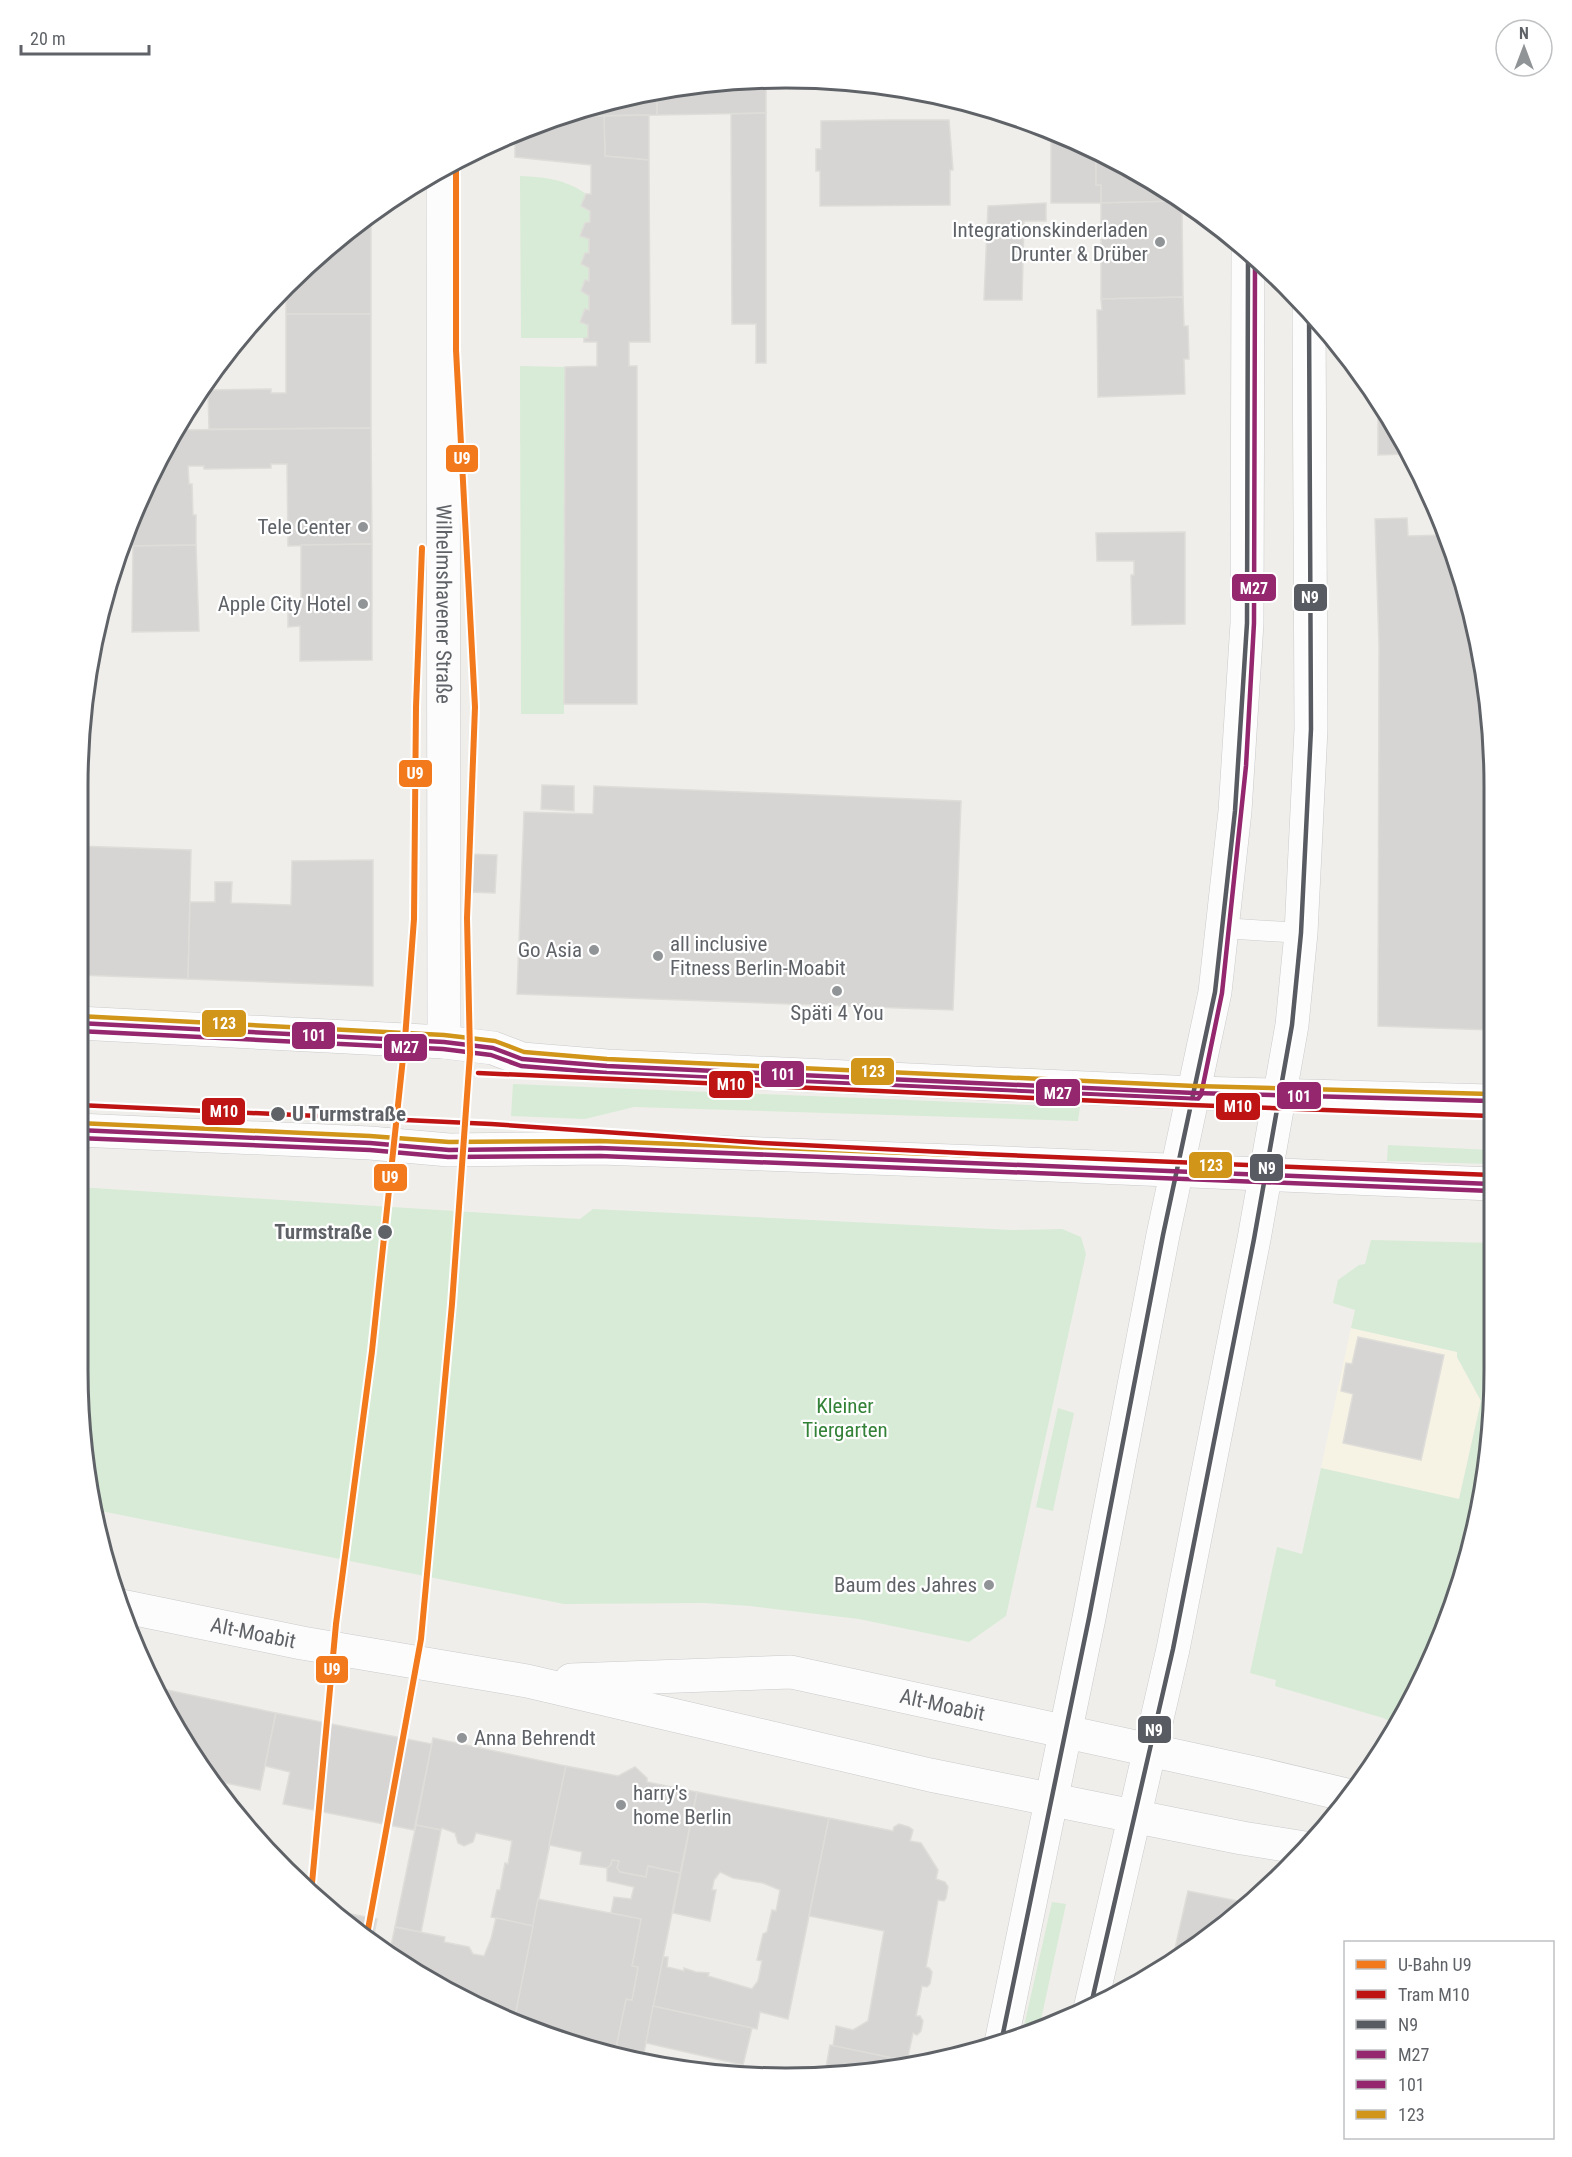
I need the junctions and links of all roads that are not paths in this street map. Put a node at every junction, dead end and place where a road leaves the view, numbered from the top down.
1 (443, 179) edge
2 (1248, 264) edge
3 (1309, 325) edge
4 (1222, 927) junction
5 (1301, 933) junction
6 (88, 1023) edge
7 (444, 1041) junction
8 (1194, 1093) junction
9 (1281, 1095) junction
10 (1484, 1101) edge
11 (88, 1130) edge
12 (1177, 1170) junction
13 (1266, 1175) junction
14 (1484, 1184) edge
15 (131, 1608) edge
16 (527, 1682) junction
17 (1065, 1731) junction
18 (1149, 1750) junction
19 (1341, 1794) edge
20 (1051, 1799) junction
21 (1134, 1815) junction
22 (1295, 1846) edge
23 (1093, 1998) edge
24 (1003, 2033) edge

1 - 7 main road, Wilhelmshavener Straße
2 - 4 main road
3 - 5 main road
4 - 5 lane
4 - 8 main road
5 - 9 main road
6 - 7 main road
7 - 8 main road
8 - 9 main road
8 - 12 main road
9 - 10 main road
9 - 13 main road
11 - 12 main road
12 - 13 main road
12 - 17 main road
13 - 14 main road
13 - 18 main road
15 - 16 main road, Alt-Moabit
16 - 17 main road, Alt-Moabit
16 - 20 main road, Alt-Moabit
17 - 18 main road, Alt-Moabit
17 - 20 main road
18 - 19 main road, Alt-Moabit
18 - 21 main road
20 - 21 main road, Alt-Moabit
20 - 24 main road
21 - 22 main road, Alt-Moabit
21 - 23 main road

